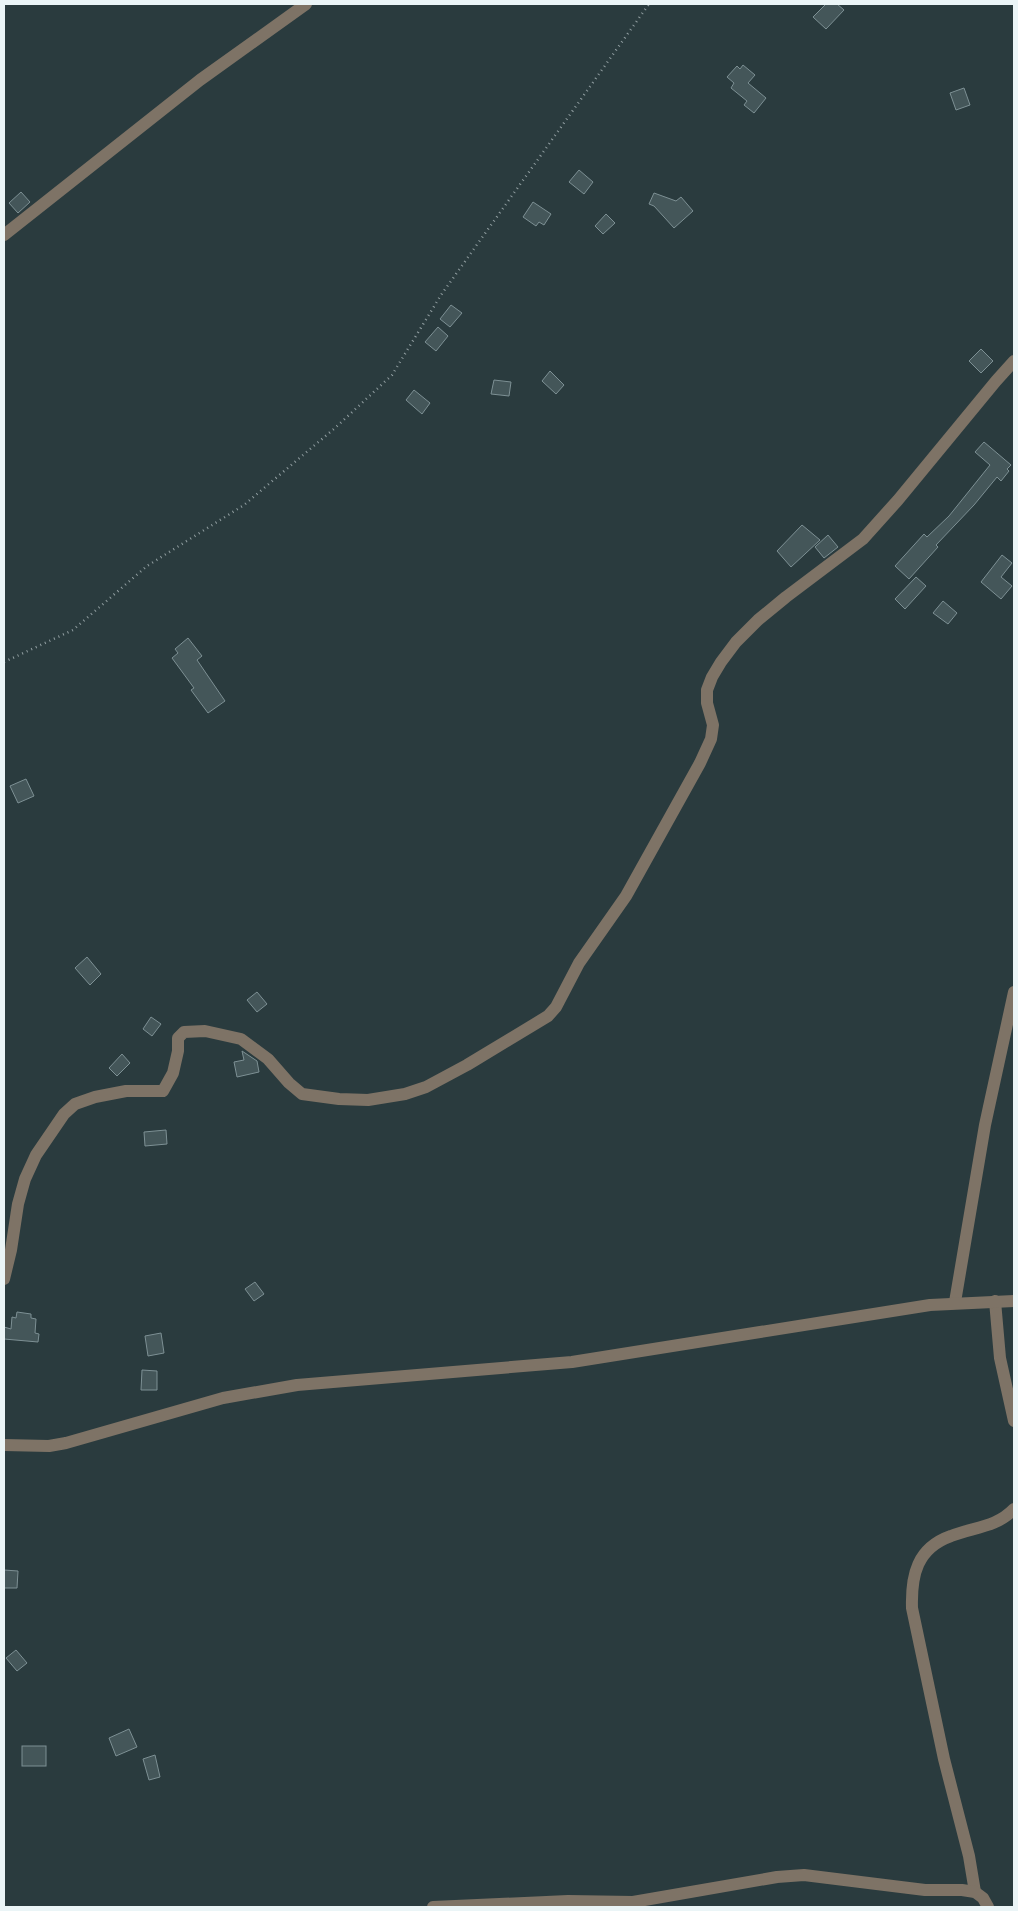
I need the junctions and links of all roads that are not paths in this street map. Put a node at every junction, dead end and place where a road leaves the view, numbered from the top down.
1 (306, 4) edge
2 (4, 235) edge
3 (1014, 361) edge
4 (1014, 992) edge
5 (4, 1279) edge
6 (995, 1301) junction
7 (1014, 1301) edge
8 (955, 1302) junction
9 (1014, 1421) edge
10 (4, 1445) edge
11 (1014, 1509) edge
12 (975, 1892) junction
13 (434, 1907) edge
14 (988, 1907) edge

1 - 2 street
3 - 5 street
4 - 8 street
6 - 7 street
6 - 8 street
6 - 9 street
8 - 10 street
11 - 12 street
12 - 13 street
12 - 14 street

